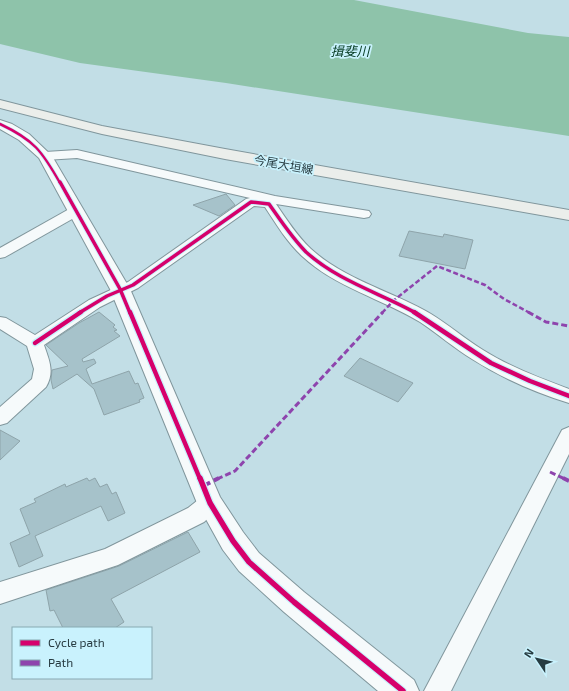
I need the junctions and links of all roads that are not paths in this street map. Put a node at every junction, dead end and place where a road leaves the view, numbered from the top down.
1 (0, 104) edge
2 (0, 124) edge
3 (45, 156) junction
4 (76, 211) junction
5 (364, 214) dead end
6 (569, 215) edge
7 (0, 254) edge
8 (120, 289) junction
9 (0, 322) edge
10 (35, 343) junction
11 (569, 396) edge
12 (0, 418) edge
13 (569, 435) edge
14 (210, 503) junction
15 (0, 593) edge
16 (403, 691) edge
17 (437, 691) edge

1 - 6 main road, 今尾大垣線
2 - 3 street
3 - 4 street
3 - 5 street
4 - 7 street
4 - 8 street
8 - 10 street
8 - 11 street
8 - 14 street
9 - 10 street
10 - 12 street
13 - 17 street
14 - 15 street
14 - 16 street

